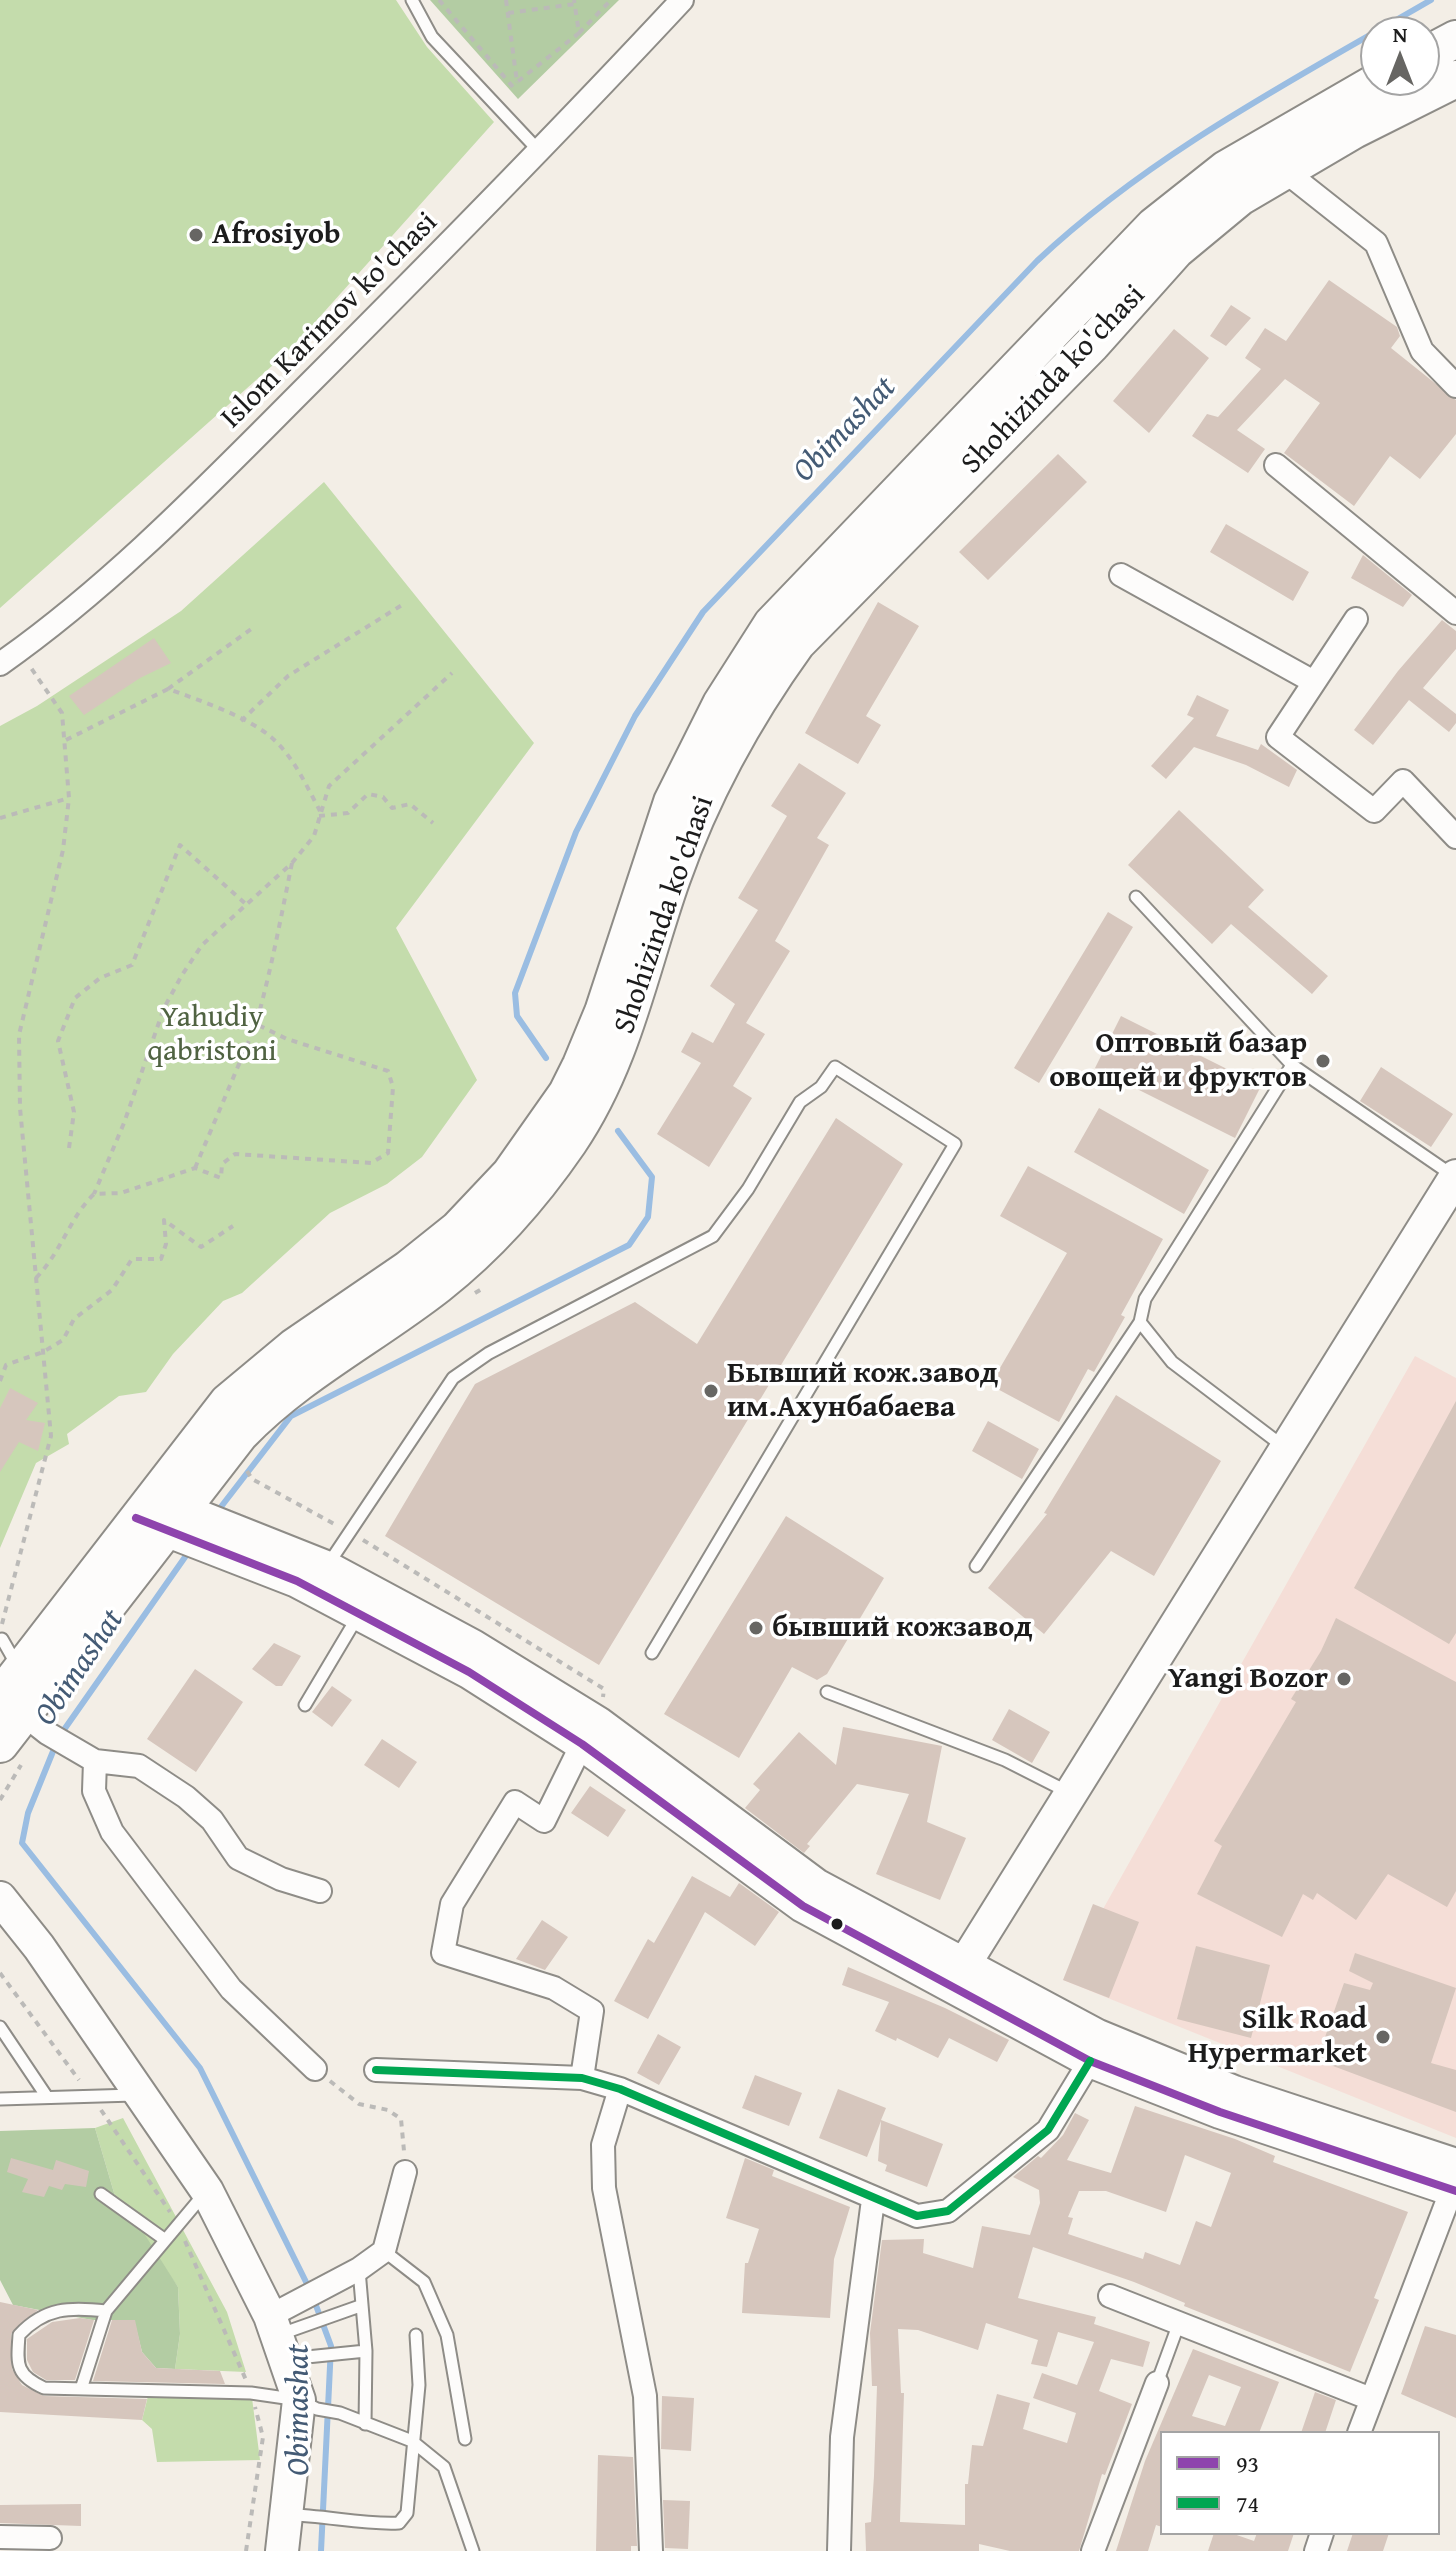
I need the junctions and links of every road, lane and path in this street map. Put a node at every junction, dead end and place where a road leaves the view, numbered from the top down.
1 (412, 0) edge
2 (439, 0) edge
3 (506, 0) edge
4 (611, 0) edge
5 (682, 0) edge
6 (574, 2) edge
7 (508, 13) junction
8 (579, 33) junction
9 (1456, 79) edge
10 (517, 82) junction
11 (1360, 92) edge
12 (540, 152) junction
13 (1285, 171) junction
14 (1456, 386) edge
15 (1276, 465) dead end
16 (1121, 575) dead end
17 (402, 605) dead end
18 (1456, 613) edge
19 (1356, 619) dead end
20 (254, 627) dead end
21 (9, 657) edge
22 (452, 673) dead end
23 (1314, 682) junction
24 (168, 689) junction
25 (241, 721) junction
26 (64, 740) junction
27 (69, 798) junction
28 (319, 813) junction
29 (0, 818) edge
30 (433, 823) dead end
31 (1456, 837) edge
32 (292, 863) junction
33 (1136, 897) dead end
34 (248, 906) junction
35 (256, 1024) junction
36 (1292, 1065) junction
37 (69, 1148) dead end
38 (195, 1168) junction
39 (1456, 1176) edge
40 (94, 1194) junction
41 (233, 1226) dead end
42 (36, 1278) junction
43 (485, 1287) dead end
44 (472, 1295) dead end
45 (1140, 1322) junction
46 (43, 1352) junction
47 (0, 1358) edge
48 (6, 1365) junction
49 (0, 1381) edge
50 (1284, 1447) junction
51 (245, 1466) dead end
52 (159, 1513) junction
53 (350, 1532) junction
54 (976, 1566) dead end
55 (326, 1567) junction
56 (360, 1613) junction
57 (1, 1634) edge
58 (652, 1653) dead end
59 (827, 1692) dead end
60 (22, 1704) edge
61 (305, 1705) dead end
62 (590, 1734) junction
63 (0, 1744) edge
64 (89, 1758) junction
65 (1071, 1793) junction
66 (320, 1891) dead end
67 (0, 1898) edge
68 (956, 1977) junction
69 (0, 2027) edge
70 (1090, 2061) junction
71 (315, 2069) joint
72 (376, 2070) dead end
73 (582, 2078) junction
74 (620, 2089) junction
75 (142, 2095) junction
76 (47, 2097) junction
77 (0, 2099) edge
78 (405, 2172) joint
79 (1455, 2182) edge
80 (207, 2191) junction
81 (101, 2194) dead end
82 (873, 2200) junction
83 (164, 2239) junction
84 (384, 2251) junction
85 (349, 2274) junction
86 (1110, 2296) dead end
87 (360, 2306) junction
88 (106, 2311) junction
89 (308, 2311) junction
90 (1179, 2323) junction
91 (416, 2335) dead end
92 (277, 2337) junction
93 (366, 2351) junction
94 (1157, 2383) joint
95 (82, 2386) junction
96 (1371, 2399) junction
97 (308, 2405) junction
98 (365, 2424) junction
99 (1360, 2431) edge
100 (465, 2439) dead end
101 (412, 2441) junction
102 (300, 2515) junction
103 (0, 2537) edge
104 (50, 2538) dead end
105 (282, 2551) edge
106 (473, 2551) edge
107 (651, 2551) edge
108 (839, 2551) edge
109 (1093, 2551) edge

1 - 12 lane
2 - 10 path
3 - 7 path
4 - 8 path
5 - 12 street, Islom Karimov ko'chasi
6 - 7 path
6 - 8 path
7 - 10 path
8 - 10 path
9 - 13 main road, Shohizinda ko'chasi
11 - 52 main road, Shohizinda ko'chasi
12 - 21 street, Islom Karimov ko'chasi
13 - 14 street
13 - 52 main road, Shohizinda ko'chasi
15 - 18 street
16 - 23 street
17 - 25 path
19 - 23 street
20 - 24 path
21 - 26 path
22 - 28 path
23 - 31 street
24 - 25 path
24 - 26 path
25 - 28 path
26 - 27 path
27 - 29 path
27 - 42 path
28 - 30 path
28 - 32 path
32 - 34 path
32 - 35 path
33 - 36 lane
34 - 37 path
34 - 40 path
35 - 38 path
35 - 38 path
36 - 39 lane
36 - 45 lane
38 - 40 path
39 - 50 main road
40 - 42 path
41 - 46 path
42 - 46 path
43 - 44 path
45 - 50 lane
45 - 54 lane
46 - 48 path
46 - 57 path
47 - 48 path
48 - 49 path
50 - 65 main road
51 - 53 path
52 - 55 main road
52 - 56 main road
52 - 60 main road, Shohizinda ko'chasi
53 - 55 lane
53 - 58 lane
53 - 62 path
55 - 62 main road
56 - 61 lane
56 - 62 main road
57 - 60 lane
59 - 65 lane
60 - 63 main road, Shohizinda ko'chasi
60 - 64 street
62 - 68 main road
62 - 73 street
64 - 66 street
64 - 71 street
65 - 68 main road
67 - 75 main road
68 - 70 main road
68 - 79 main road
69 - 76 lane
70 - 79 main road
70 - 82 street
71 - 78 path
72 - 73 street
73 - 74 street
74 - 82 street
74 - 107 street
75 - 76 lane
75 - 80 main road
76 - 77 lane
78 - 84 street
79 - 96 street
80 - 83 lane
80 - 92 main road
81 - 83 lane
82 - 108 street
83 - 88 lane
84 - 85 street
84 - 100 lane
85 - 87 lane
85 - 89 street
86 - 90 street
87 - 89 lane
87 - 93 lane
88 - 95 lane
88 - 95 lane
89 - 92 street
90 - 94 lane
90 - 96 street
91 - 101 lane
92 - 93 lane
92 - 97 main road
93 - 98 lane
94 - 109 street
95 - 97 lane
96 - 99 street
97 - 98 lane
97 - 102 main road
98 - 101 lane
101 - 102 lane
101 - 106 lane
102 - 105 main road
103 - 104 street

